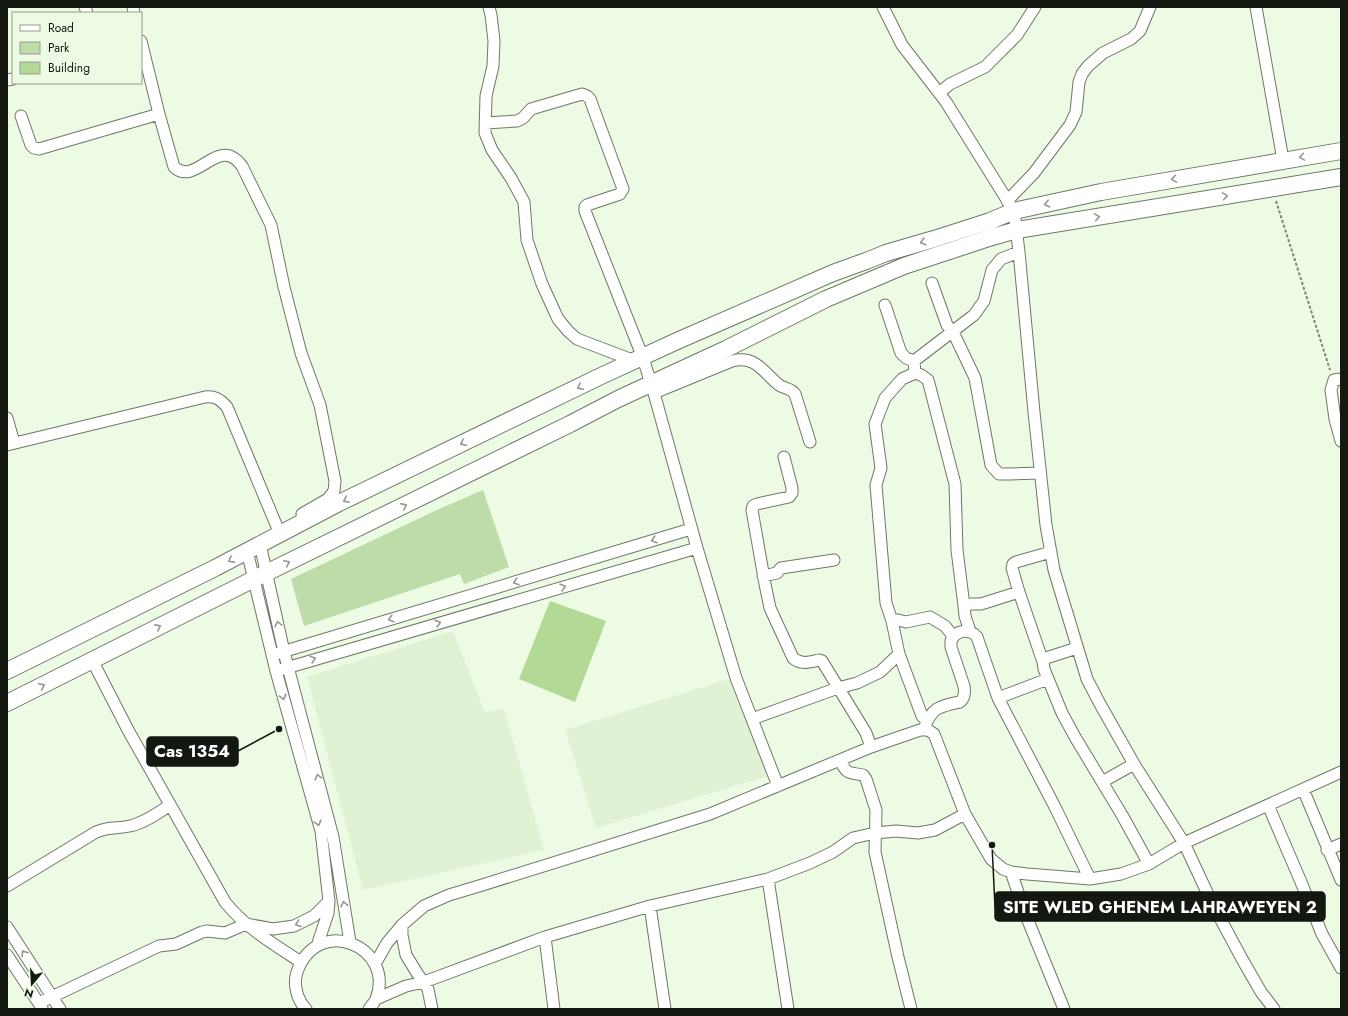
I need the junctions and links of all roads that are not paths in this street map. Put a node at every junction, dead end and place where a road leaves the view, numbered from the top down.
1 (489, 7) edge
2 (883, 7) edge
3 (1035, 7) edge
4 (1150, 7) edge
5 (1256, 7) edge
6 (142, 45) edge
7 (939, 93) junction
8 (159, 114) junction
9 (22, 116) dead end
10 (486, 123) junction
11 (1341, 151) edge
12 (1283, 160) junction
13 (1341, 177) edge
14 (1011, 206) junction
15 (1017, 230) junction
16 (1019, 252) junction
17 (932, 283) dead end
18 (885, 305) dead end
19 (952, 332) junction
20 (639, 359) junction
21 (914, 361) junction
22 (915, 373) junction
23 (1337, 380) edge
24 (653, 388) junction
25 (7, 418) edge
26 (1338, 419) edge
27 (1341, 441) edge
28 (810, 442) dead end
29 (11, 444) edge
30 (784, 457) dead end
31 (1040, 473) junction
32 (691, 529) junction
33 (279, 531) junction
34 (254, 548) junction
35 (696, 548) junction
36 (1051, 552) junction
37 (834, 560) dead end
38 (260, 576) junction
39 (763, 576) junction
40 (1019, 592) junction
41 (964, 606) junction
42 (892, 622) junction
43 (970, 631) junction
44 (953, 636) junction
45 (1077, 648) junction
46 (284, 652) junction
47 (898, 654) junction
48 (272, 655) junction
49 (92, 660) junction
50 (1043, 662) junction
51 (288, 667) junction
52 (7, 671) edge
53 (276, 671) junction
54 (1048, 679) junction
55 (838, 688) junction
56 (998, 698) junction
57 (7, 703) edge
58 (752, 719) junction
59 (925, 725) junction
60 (871, 747) junction
61 (840, 760) junction
62 (1134, 764) junction
63 (1341, 772) edge
64 (1102, 782) junction
65 (778, 786) junction
66 (1303, 789) junction
67 (170, 805) junction
68 (1268, 805) junction
69 (965, 814) junction
70 (875, 833) junction
71 (1184, 843) junction
72 (1341, 844) edge
73 (1327, 850) junction
74 (1149, 864) junction
75 (1011, 872) junction
76 (768, 878) junction
77 (1090, 879) junction
78 (1341, 880) edge
79 (7, 886) edge
80 (329, 901) junction
81 (650, 906) junction
82 (246, 924) junction
83 (402, 925) junction
84 (7, 926) edge
85 (545, 937) junction
86 (350, 942) junction
87 (317, 946) junction
88 (7, 955) edge
89 (301, 962) junction
90 (375, 964) junction
91 (1341, 968) edge
92 (424, 982) junction
93 (52, 997) junction
94 (376, 999) junction
95 (40, 1006) edge
96 (60, 1009) edge
97 (306, 1009) edge
98 (369, 1009) edge
99 (432, 1009) edge
100 (554, 1009) edge
101 (665, 1009) edge
102 (788, 1009) edge
103 (911, 1009) edge
104 (1064, 1009) edge
105 (1274, 1009) edge

1 - 10 street
2 - 7 street
3 - 7 street
4 - 14 street
5 - 12 street
6 - 8 street
7 - 14 street
8 - 9 street
8 - 33 street
10 - 20 street
10 - 20 street
11 -> 12 street
12 -> 14 street
15 -> 13 street
14 - 15 street
14 -> 20 street
15 - 16 street
15 - 24 street
16 - 19 street
16 - 31 street
17 - 19 street
18 - 21 street
19 - 21 street
19 - 31 street
20 - 24 street
20 -> 33 street
21 - 22 street
22 - 41 street
22 - 42 street
23 - 26 street
24 - 28 street
24 - 32 street
38 -> 24 street
25 - 29 street
26 - 27 street
29 - 33 street
30 - 39 street
31 - 36 street
32 - 35 street
32 -> 46 street
33 - 34 street
34 - 38 street
34 -> 52 street
51 -> 35 street
35 - 58 street
36 - 40 street
36 - 45 street
37 - 39 street
46 -> 38 street
38 - 48 street
49 -> 38 street
39 - 55 street
40 - 41 street
40 - 50 street
41 - 43 street
42 - 44 street
42 - 47 street
43 - 44 street
43 - 56 street
44 - 59 street
45 - 50 street
45 - 62 street
46 - 48 street
46 - 51 street
47 - 55 street
47 - 59 street
48 - 53 street
57 -> 49 street
49 - 67 street
50 - 54 street
51 - 53 street
86 -> 51 street
53 -> 80 street
54 - 56 street
54 - 64 street
55 - 58 street
55 - 60 street
56 - 77 street
58 - 65 street
59 - 60 street
59 - 69 street
60 - 61 street
61 - 65 street
61 - 70 street
62 - 64 street
62 - 71 street
63 - 66 street
64 - 74 street
65 - 83 street
66 - 68 street
66 - 73 street
67 - 79 street
67 - 82 street
68 - 71 street
68 - 91 street
69 - 70 street
69 - 75 street
70 - 76 street
70 - 103 street
71 - 74 street
71 - 105 street
72 - 73 street
73 - 78 street
74 - 77 street
75 - 77 street
75 - 104 street
76 - 81 street
76 - 102 street
80 -> 82 street
80 - 87 street
81 - 85 street
81 - 101 street
82 - 89 street
82 - 93 street
83 - 90 street
83 - 92 street
93 -> 84 street
85 - 92 street
85 - 100 street
86 - 87 street
86 - 90 street
87 - 89 street
88 - 95 street
89 - 97 street
90 - 94 street
92 - 94 street
92 - 99 street
93 - 95 street
93 - 96 street
94 - 98 street

